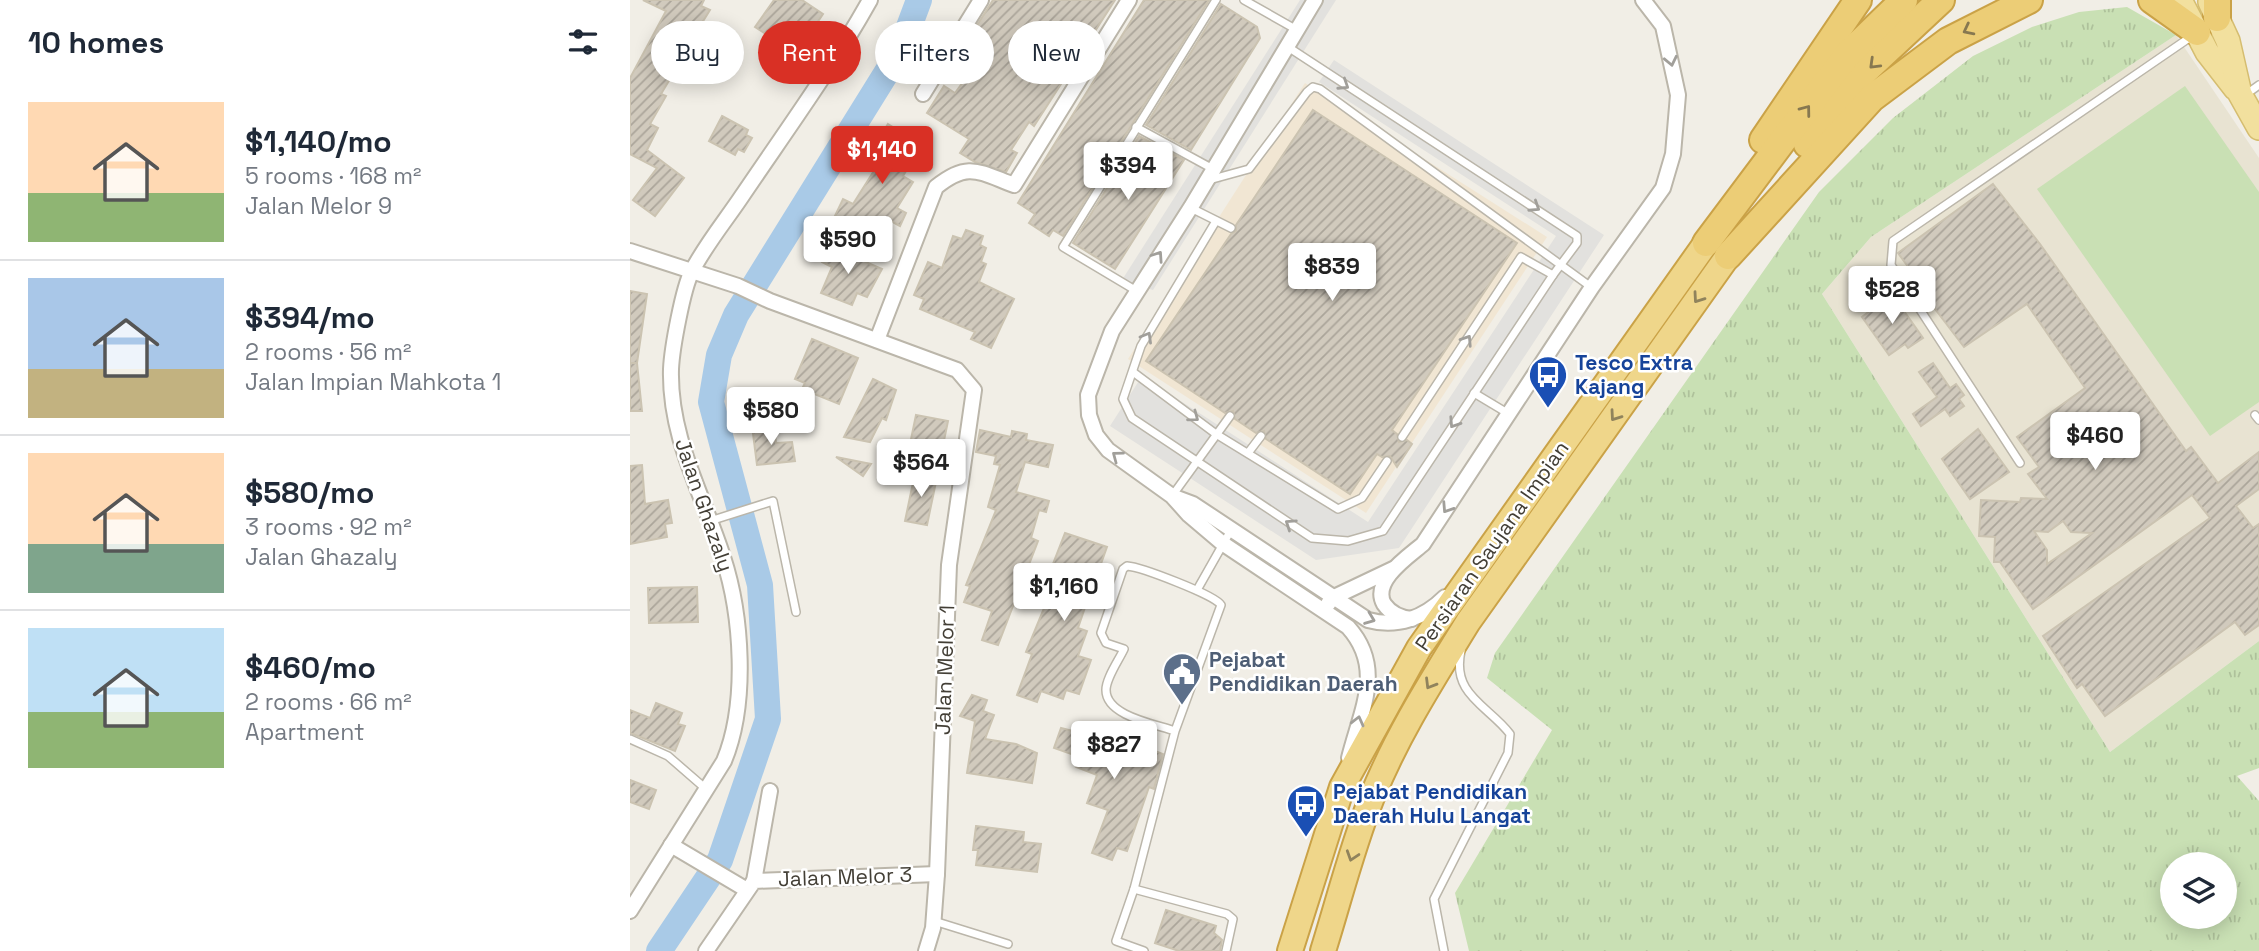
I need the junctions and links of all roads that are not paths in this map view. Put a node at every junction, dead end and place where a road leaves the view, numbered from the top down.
1 (870, 0) edge
2 (981, 0) edge
3 (1129, 0) edge
4 (1216, 0) edge
5 (1244, 0) edge
6 (1315, 0) edge
7 (1643, 0) edge
8 (1858, 0) edge
9 (1904, 0) edge
10 (1941, 0) edge
11 (2152, 0) edge
12 (2180, 0) edge
13 (2023, 2) edge
14 (2210, 12) edge
15 (1297, 30) junction
16 (1287, 47) junction
17 (2247, 92) edge
18 (923, 94) dead end
19 (1136, 127) junction
20 (2259, 128) edge
21 (1210, 175) junction
22 (1191, 207) junction
23 (1216, 221) junction
24 (1231, 228) dead end
25 (1717, 250) junction
26 (630, 251) edge
27 (1561, 263) junction
28 (691, 272) junction
29 (1553, 275) junction
30 (1592, 288) junction
31 (1135, 290) junction
32 (1659, 333) junction
33 (877, 340) junction
34 (1133, 372) junction
35 (1474, 393) junction
36 (1509, 414) junction
37 (1230, 416) dead end
38 (1216, 434) junction
39 (1261, 436) dead end
40 (1402, 438) dead end
41 (1248, 453) junction
42 (1197, 461) junction
43 (1387, 461) dead end
44 (2020, 463) dead end
45 (1172, 496) junction
46 (710, 521) junction
47 (1231, 530) junction
48 (1222, 543) junction
49 (1396, 567) junction
50 (1474, 569) junction
51 (1197, 590) junction
52 (1332, 598) junction
53 (1323, 610) junction
54 (796, 612) dead end
55 (1412, 619) junction
56 (1468, 622) junction
57 (1175, 731) junction
58 (630, 739) edge
59 (1342, 787) junction
60 (707, 789) junction
61 (770, 791) dead end
62 (671, 845) junction
63 (937, 874) junction
64 (746, 885) junction
65 (637, 886) edge
66 (1135, 889) junction
67 (630, 911) edge
68 (934, 920) junction
69 (1008, 944) dead end
70 (706, 951) edge
71 (926, 951) edge
72 (1144, 951) edge
73 (1226, 951) edge
74 (1290, 951) edge
75 (1323, 951) edge
76 (1444, 951) edge

1 - 28 street, Jalan Ghazaly
2 - 18 street
3 - 33 street
4 - 19 lane
5 - 15 lane
6 - 15 street
7 -> 30 street
8 - 25 highway
25 -> 9 highway
10 -> 25 highway
11 - 14 highway
12 - 14 main road
13 -> 25 highway
14 - 17 main road
14 - 44 lane
15 - 16 street
16 - 21 street
16 -> 27 lane
17 - 20 main road
19 - 21 lane
19 - 31 lane
21 - 22 street
21 - 27 lane
22 - 23 lane
31 -> 22 street
23 - 24 lane
34 -> 23 lane
25 - 32 highway, Persiaran Saujana Impian
26 - 28 street
27 - 29 lane
27 - 30 lane
28 - 33 street
28 - 46 street, Jalan Ghazaly
29 - 35 lane
40 -> 29 lane
30 - 36 street
45 -> 31 street
32 - 50 highway, Persiaran Saujana Impian
32 -> 56 highway, Persiaran Saujana Impian
33 - 63 street, Jalan Melor 1
34 -> 38 lane
34 - 42 lane
35 - 36 lane
35 -> 42 lane
36 -> 49 street
37 - 38 lane
38 - 41 lane
38 - 42 lane
39 - 41 lane
41 - 43 lane
42 - 45 lane
45 - 47 street
45 - 48 street
46 - 54 lane
46 - 60 street, Jalan Ghazaly
47 - 48 lane
47 - 52 street
48 - 51 lane
48 - 53 street
49 - 52 street
49 - 55 street
50 - 55 street
50 - 59 highway, Persiaran Saujana Impian
51 - 57 lane
51 - 57 lane
52 - 53 street
52 -> 55 street
59 -> 53 street
56 -> 75 highway, Persiaran Saujana Impian
56 - 76 lane
57 - 66 lane
58 - 60 lane
59 - 74 highway, Persiaran Saujana Impian
60 - 62 street, Jalan Ghazaly
61 - 64 street
62 - 64 street
62 - 65 street, Jalan Ghazaly
63 - 64 street, Jalan Melor 3
63 - 68 street, Jalan Melor 1
64 - 70 street, Jalan Melor 3
65 - 67 street, Jalan Ghazaly
66 - 72 lane
66 - 73 lane
68 - 69 lane
68 - 71 street, Jalan Melor 1

